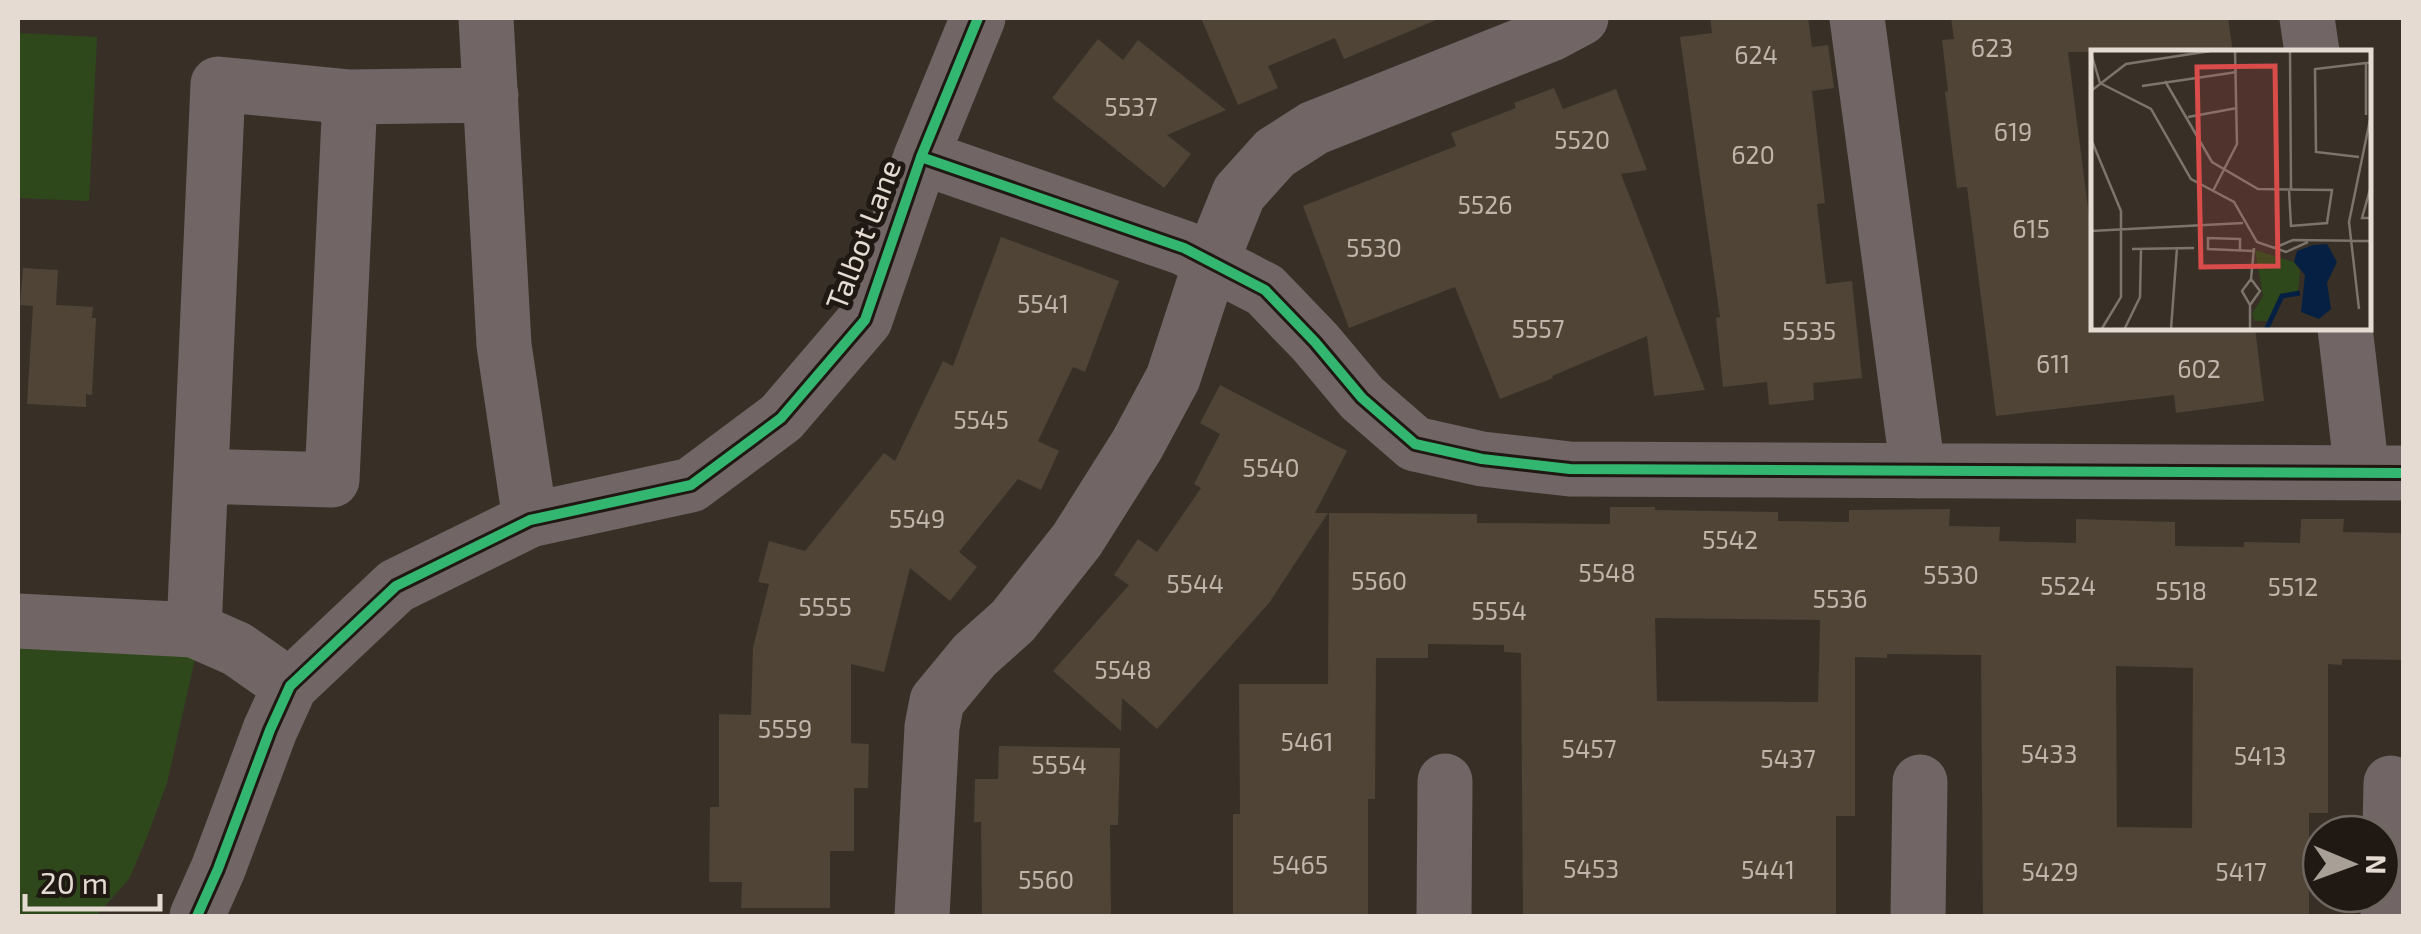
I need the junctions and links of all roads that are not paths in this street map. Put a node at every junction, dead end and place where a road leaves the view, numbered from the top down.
1 (486, 18) edge
2 (978, 18) edge
3 (1580, 18) edge
4 (1857, 18) edge
5 (2308, 18) edge
6 (2312, 50) edge
7 (490, 95) junction
8 (350, 97) junction
9 (920, 157) junction
10 (1210, 262) junction
11 (2346, 330) edge
12 (1918, 471) junction
13 (2383, 473) edge
14 (201, 476) junction
15 (530, 520) junction
16 (18, 621) edge
17 (194, 630) junction
18 (290, 686) junction
19 (1445, 781) dead end
20 (1920, 782) dead end
21 (2391, 782) dead end
22 (215, 901) edge
23 (922, 916) edge
24 (1444, 916) edge
25 (1918, 916) edge
26 (2388, 916) edge

1 - 7 street
2 - 9 street, Talbot Lane
3 - 10 street
4 - 12 street
5 - 6 street
7 - 8 street
7 - 15 street
8 - 14 street
8 - 14 street
9 - 10 street
9 - 15 street, Talbot Lane
10 - 12 street
10 - 23 street
11 - 13 street
12 - 13 street
14 - 17 street
15 - 18 street, Talbot Lane
16 - 17 street
17 - 18 street
18 - 22 street
19 - 24 street
20 - 25 street
21 - 26 street

